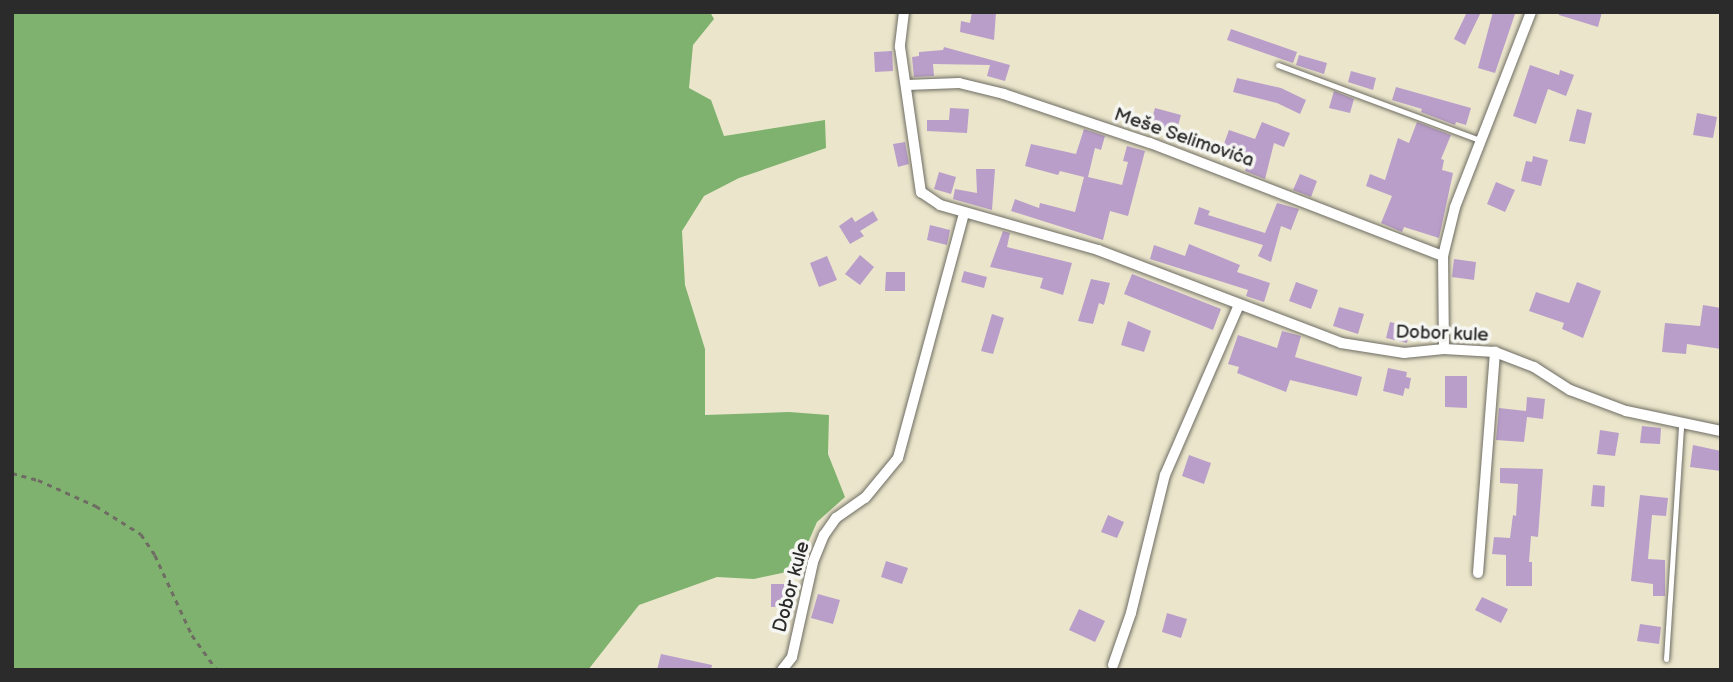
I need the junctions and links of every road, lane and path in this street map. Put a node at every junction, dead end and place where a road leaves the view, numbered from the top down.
1 (904, 12) edge
2 (1531, 12) edge
3 (1278, 65) dead end
4 (907, 85) junction
5 (1480, 140) junction
6 (964, 213) junction
7 (1443, 256) junction
8 (1238, 305) junction
9 (1444, 349) junction
10 (1495, 352) junction
11 (1682, 424) junction
12 (1721, 431) edge
13 (12, 473) edge
14 (1478, 573) dead end
15 (1666, 659) dead end
16 (1113, 665) dead end
17 (218, 670) edge
18 (782, 670) edge

1 - 4 street, Dobor kule
2 - 5 street
3 - 5 lane
4 - 6 street, Dobor kule
4 - 7 street, Meše Selimovića
5 - 7 street
6 - 8 street, Dobor kule
6 - 18 street, Dobor kule
7 - 9 street
8 - 9 street, Dobor kule
8 - 16 street
9 - 10 street, Dobor kule
10 - 11 street, Dobor kule
10 - 14 street
11 - 12 street, Dobor kule
11 - 15 lane
13 - 17 path

